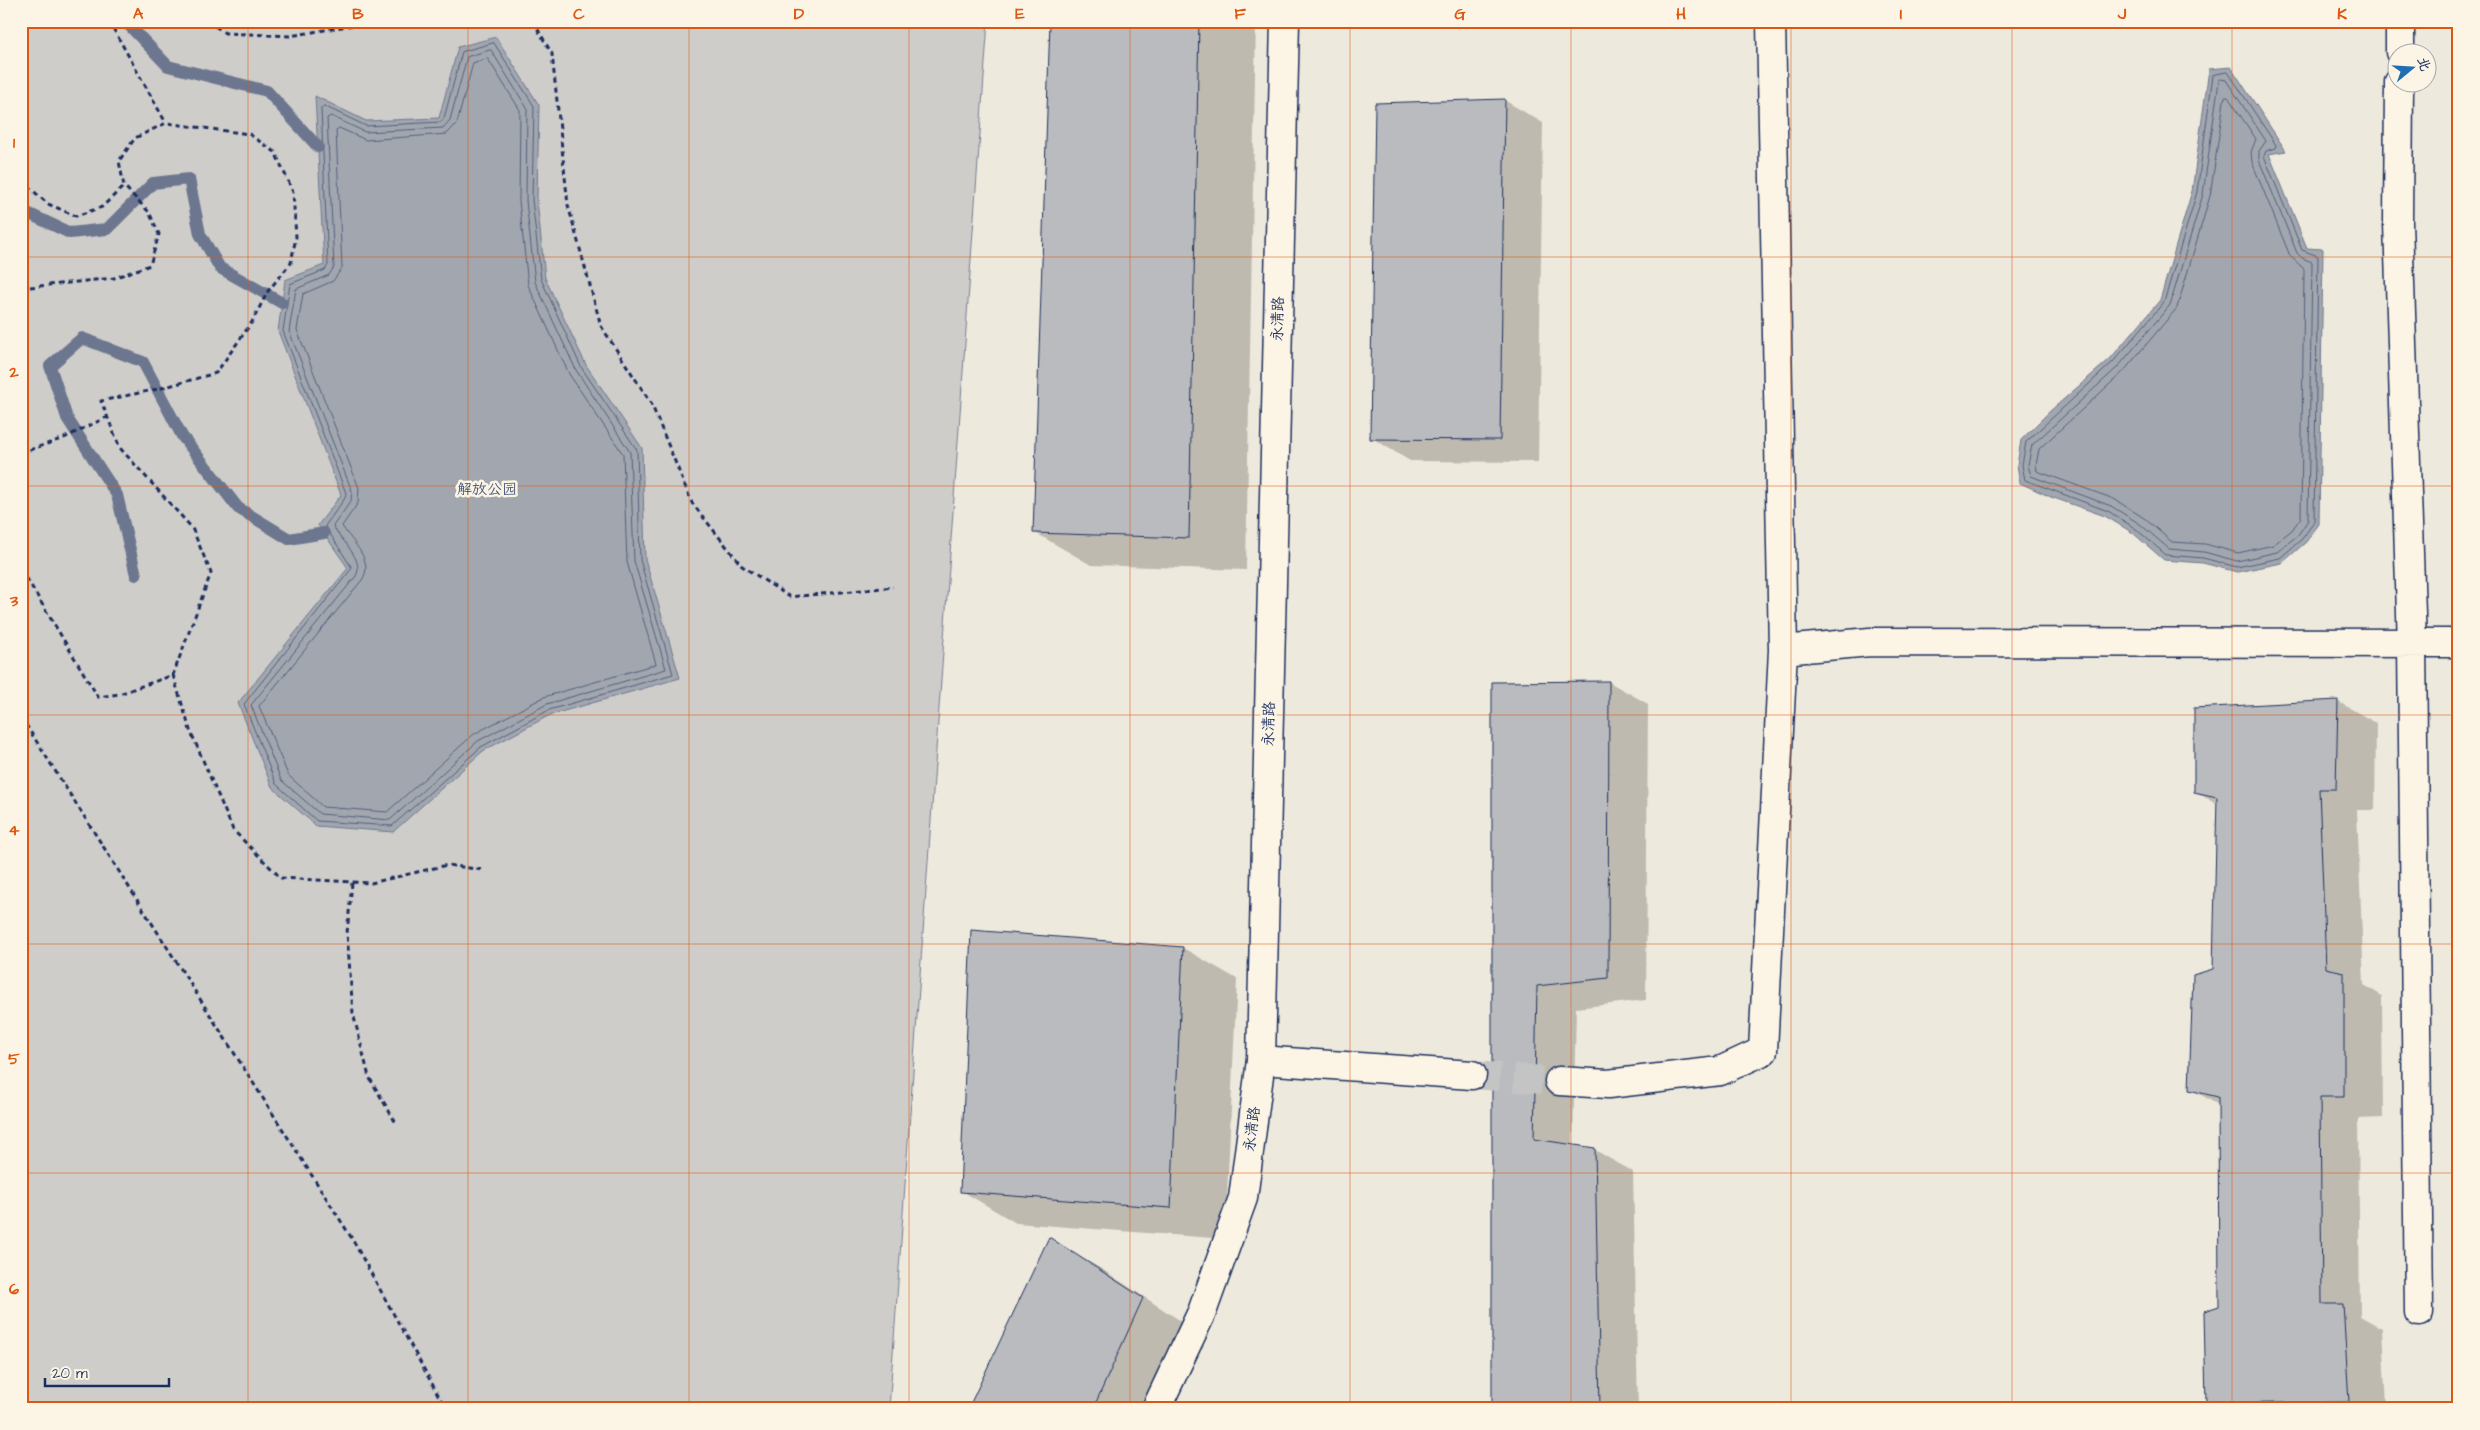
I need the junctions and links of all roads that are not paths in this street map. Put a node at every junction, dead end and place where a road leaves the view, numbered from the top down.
1 (1285, 21) edge
2 (1772, 21) edge
3 (2400, 21) edge
4 (2400, 42) edge
5 (2399, 92) edge
6 (2459, 643) edge
7 (2412, 644) junction
8 (1783, 650) junction
9 (1261, 1060) junction
10 (1472, 1075) tunnel mouth
11 (1559, 1081) tunnel mouth
12 (2419, 1312) dead end
13 (1156, 1409) edge

1 - 9 street, 永清路
2 - 8 street
3 - 4 street
5 - 7 street
6 - 7 street
7 - 8 street
7 - 12 street
8 - 11 street
9 - 10 street
9 - 13 street, 永清路

